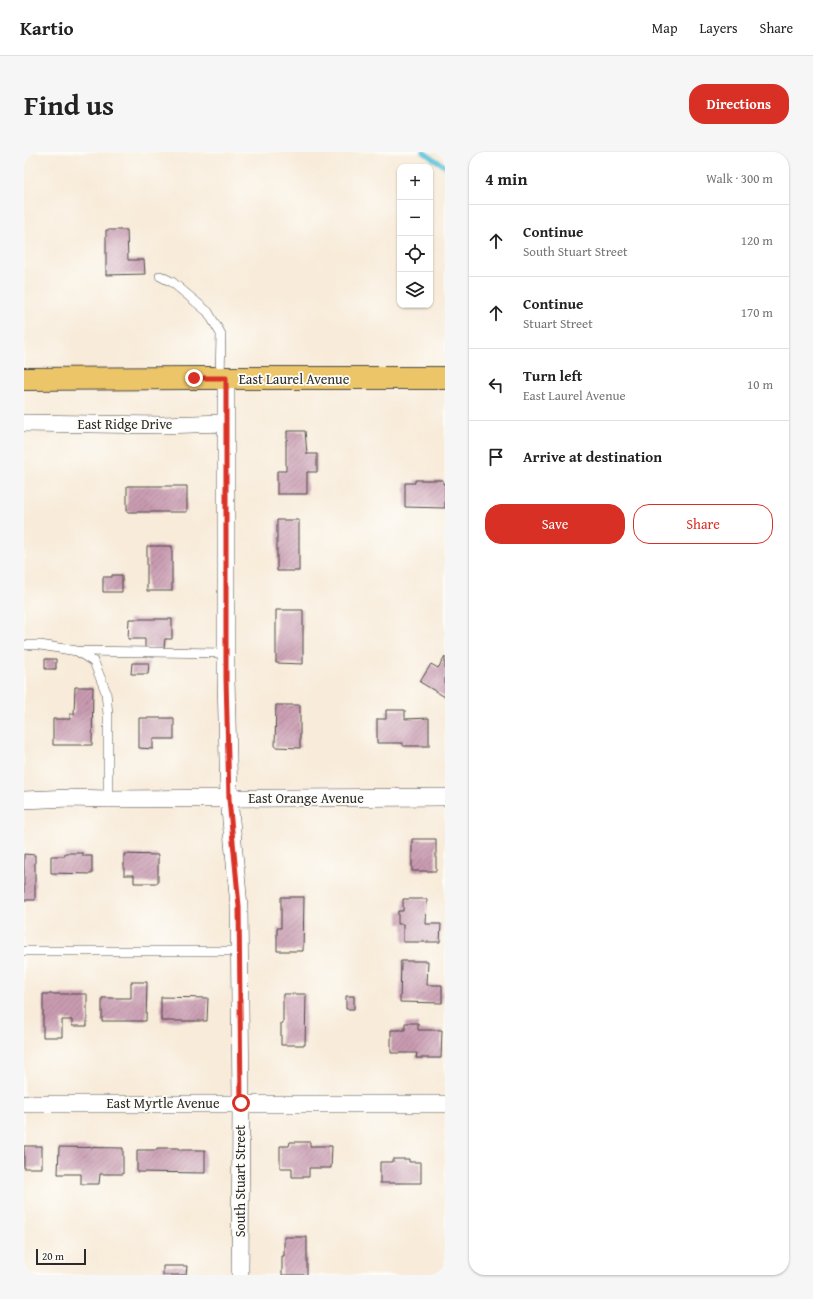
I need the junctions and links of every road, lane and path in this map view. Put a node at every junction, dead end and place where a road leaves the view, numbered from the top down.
1 (160, 276) dead end
2 (223, 378) junction
3 (445, 378) edge
4 (24, 379) edge
5 (24, 423) edge
6 (226, 423) junction
7 (24, 645) edge
8 (77, 651) junction
9 (226, 653) junction
10 (445, 797) edge
11 (108, 799) junction
12 (229, 799) junction
13 (24, 800) edge
14 (24, 951) edge
15 (239, 951) junction
16 (241, 1103) junction
17 (24, 1104) edge
18 (445, 1104) edge
19 (240, 1275) edge

1 - 2 lane
2 - 3 main road, East Laurel Avenue
2 - 4 main road, East Laurel Avenue
2 - 6 street, South Stuart Street
5 - 6 street, East Ridge Drive
6 - 9 street, South Stuart Street
7 - 8 lane
8 - 9 lane
8 - 11 lane
9 - 12 street, South Stuart Street
10 - 12 street, East Orange Avenue
11 - 12 street, East Orange Avenue
11 - 13 street, East Orange Avenue
12 - 15 street, South Stuart Street
14 - 15 lane
15 - 16 street, South Stuart Street
16 - 17 street, East Myrtle Avenue
16 - 18 street, East Myrtle Avenue
16 - 19 street, South Stuart Street

